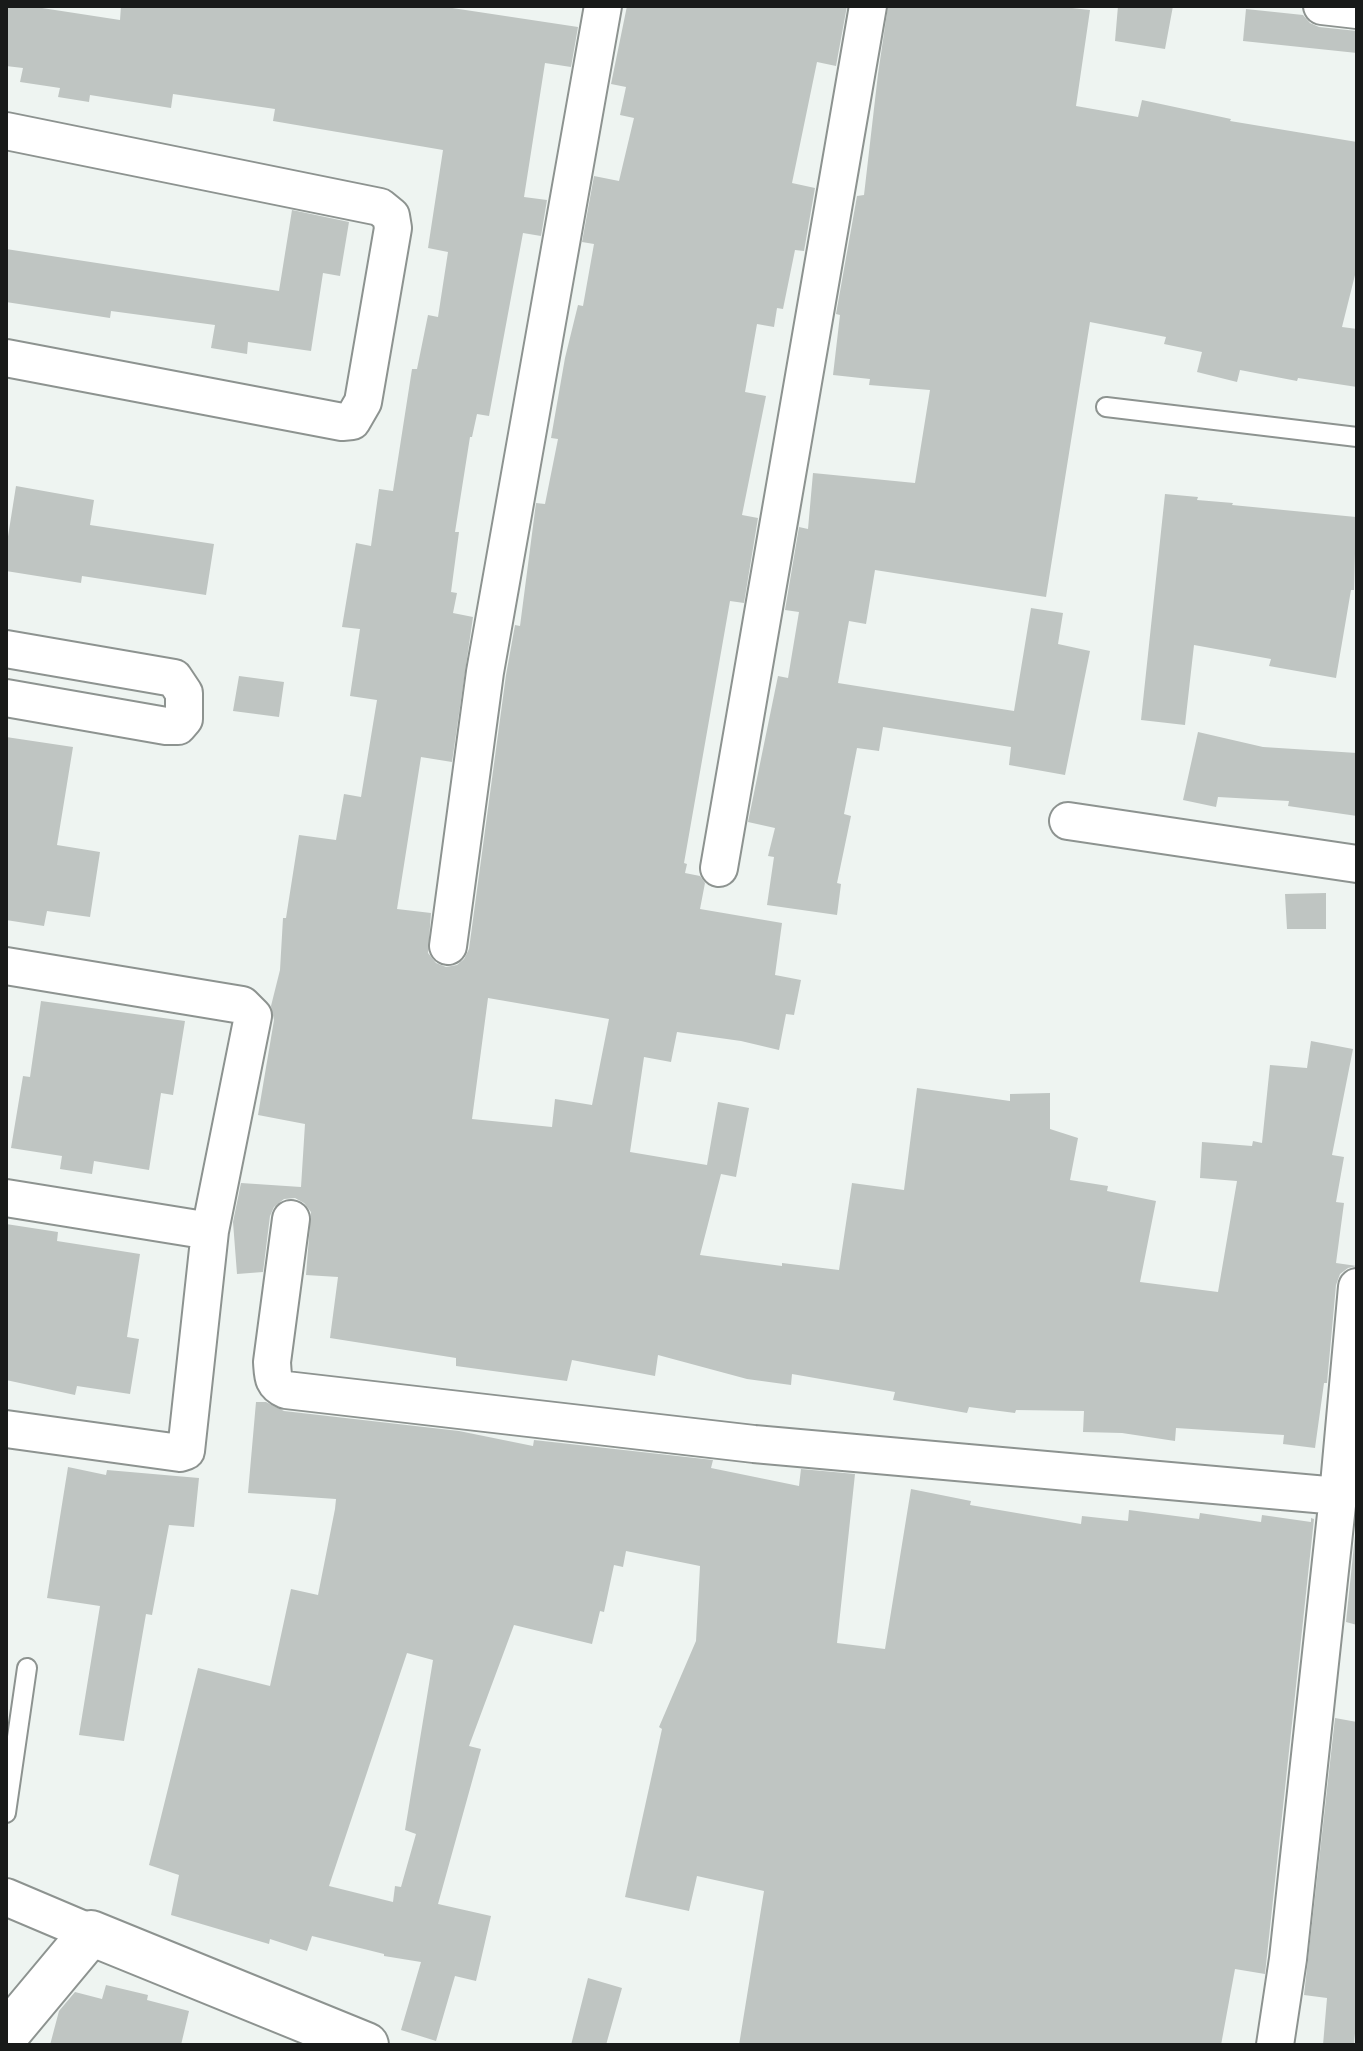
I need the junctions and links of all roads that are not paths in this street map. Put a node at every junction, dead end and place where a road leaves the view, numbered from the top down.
1 (603, 6) edge
2 (868, 6) edge
3 (1322, 6) edge
4 (1357, 10) edge
5 (6, 131) edge
6 (6, 358) edge
7 (1106, 407) dead end
8 (1357, 437) edge
9 (6, 649) edge
10 (6, 698) edge
11 (1068, 821) dead end
12 (1357, 864) edge
13 (719, 868) dead end
14 (448, 946) dead end
15 (6, 966) edge
16 (6, 1198) edge
17 (291, 1219) dead end
18 (210, 1231) junction
19 (1357, 1287) edge
20 (6, 1429) edge
21 (1338, 1496) junction
22 (27, 1668) dead end
23 (6, 1813) edge
24 (6, 1897) edge
25 (91, 1933) junction
26 (6, 2035) edge
27 (349, 2042) edge
28 (1275, 2045) edge

1 - 14 street
2 - 13 street
3 - 4 street
5 - 6 street
7 - 8 lane
9 - 10 street
11 - 12 street
15 - 18 street
16 - 18 street
17 - 21 street
18 - 20 street
19 - 21 street
21 - 28 street
22 - 23 lane
24 - 25 street
25 - 26 street
25 - 27 street

